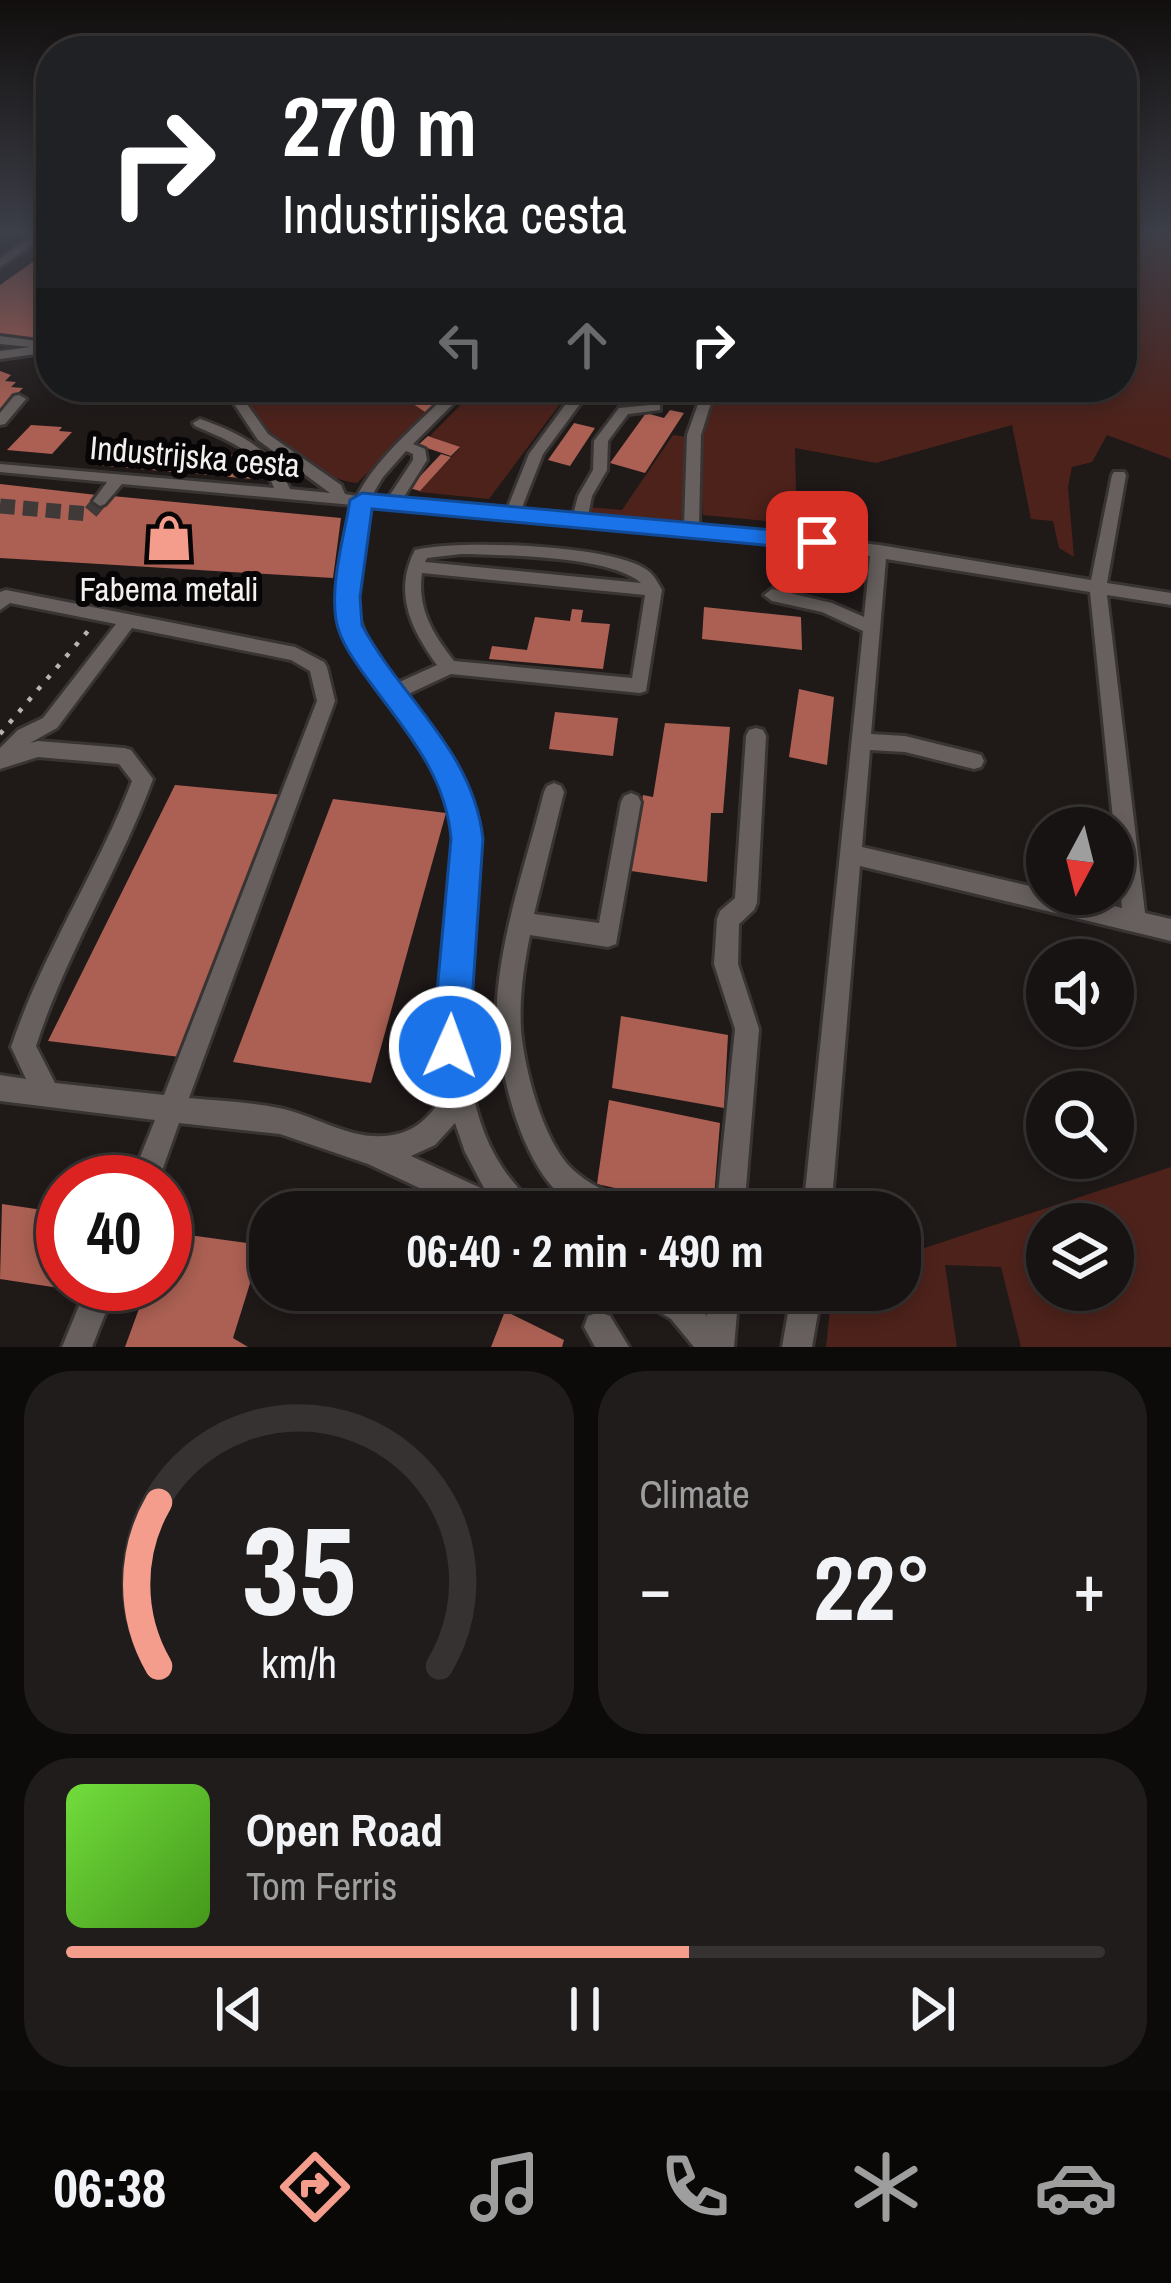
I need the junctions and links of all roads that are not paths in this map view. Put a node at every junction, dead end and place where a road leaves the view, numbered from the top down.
1 (0, 340) edge
2 (36, 348) edge
3 (36, 352) edge
4 (0, 355) edge
5 (36, 356) edge
6 (18, 362) dead end
7 (19, 399) dead end
8 (239, 402) edge
9 (448, 402) edge
10 (705, 402) edge
11 (573, 404) dead end
12 (655, 407) dead end
13 (0, 421) edge
14 (200, 424) dead end
15 (406, 446) junction
16 (0, 468) edge
17 (1118, 476) dead end
18 (118, 479) junction
19 (284, 494) junction
20 (350, 500) junction
21 (100, 502) tunnel mouth
22 (392, 503) junction
23 (512, 514) junction
24 (580, 520) junction
25 (691, 530) junction
26 (879, 550) junction
27 (1098, 586) junction
28 (772, 595) dead end
29 (1171, 599) edge
30 (0, 604) edge
31 (127, 622) junction
32 (872, 628) junction
33 (449, 667) junction
34 (394, 692) junction
35 (756, 736) dead end
36 (861, 741) junction
37 (0, 760) edge
38 (974, 761) dead end
39 (554, 792) dead end
40 (631, 802) dead end
41 (850, 854) junction
42 (1135, 921) junction
43 (524, 923) junction
44 (1171, 930) edge
45 (0, 1088) edge
46 (456, 1090) junction
47 (48, 1096) junction
48 (173, 1111) junction
49 (372, 1152) junction
50 (155, 1155) edge
51 (456, 1191) edge
52 (503, 1191) edge
53 (576, 1191) edge
54 (732, 1191) edge
55 (819, 1191) edge
56 (92, 1311) edge
57 (683, 1311) edge
58 (721, 1311) edge
59 (803, 1311) edge
60 (77, 1347) edge
61 (593, 1347) edge
62 (614, 1347) edge
63 (717, 1347) edge
64 (797, 1347) edge

1 - 2 street
3 - 4 street
5 - 6 street
7 - 13 street
8 - 20 street
9 - 15 street
10 - 25 street
11 - 23 street
12 - 24 street
14 - 19 street
15 - 20 street
15 - 22 street
16 - 18 street, Industrijska cesta
17 - 27 street
18 - 19 street, Industrijska cesta
18 - 21 street
19 - 20 street, Industrijska cesta
20 - 22 street, Industrijska cesta
20 - 34 street
22 - 23 street, Industrijska cesta
23 - 24 street, Industrijska cesta
24 - 25 street, Industrijska cesta
25 - 26 street, Industrijska cesta
26 - 27 street, Industrijska cesta
26 - 32 street
27 - 29 street, Industrijska cesta
27 - 42 street
28 - 32 street
30 - 31 street
31 - 37 street
31 - 48 street
32 - 36 street
33 - 33 street
33 - 34 street
34 - 46 street
35 - 54 street
36 - 38 street
36 - 41 street
37 - 47 street
39 - 43 street
40 - 43 street
41 - 42 street
41 - 55 street
42 - 44 street
43 - 53 street
45 - 47 street
46 - 49 street
46 - 52 street
47 - 48 street
48 - 49 street
48 - 50 street
49 - 51 street
56 - 60 street
57 - 63 street
58 - 63 street
59 - 64 street
61 - 62 street

